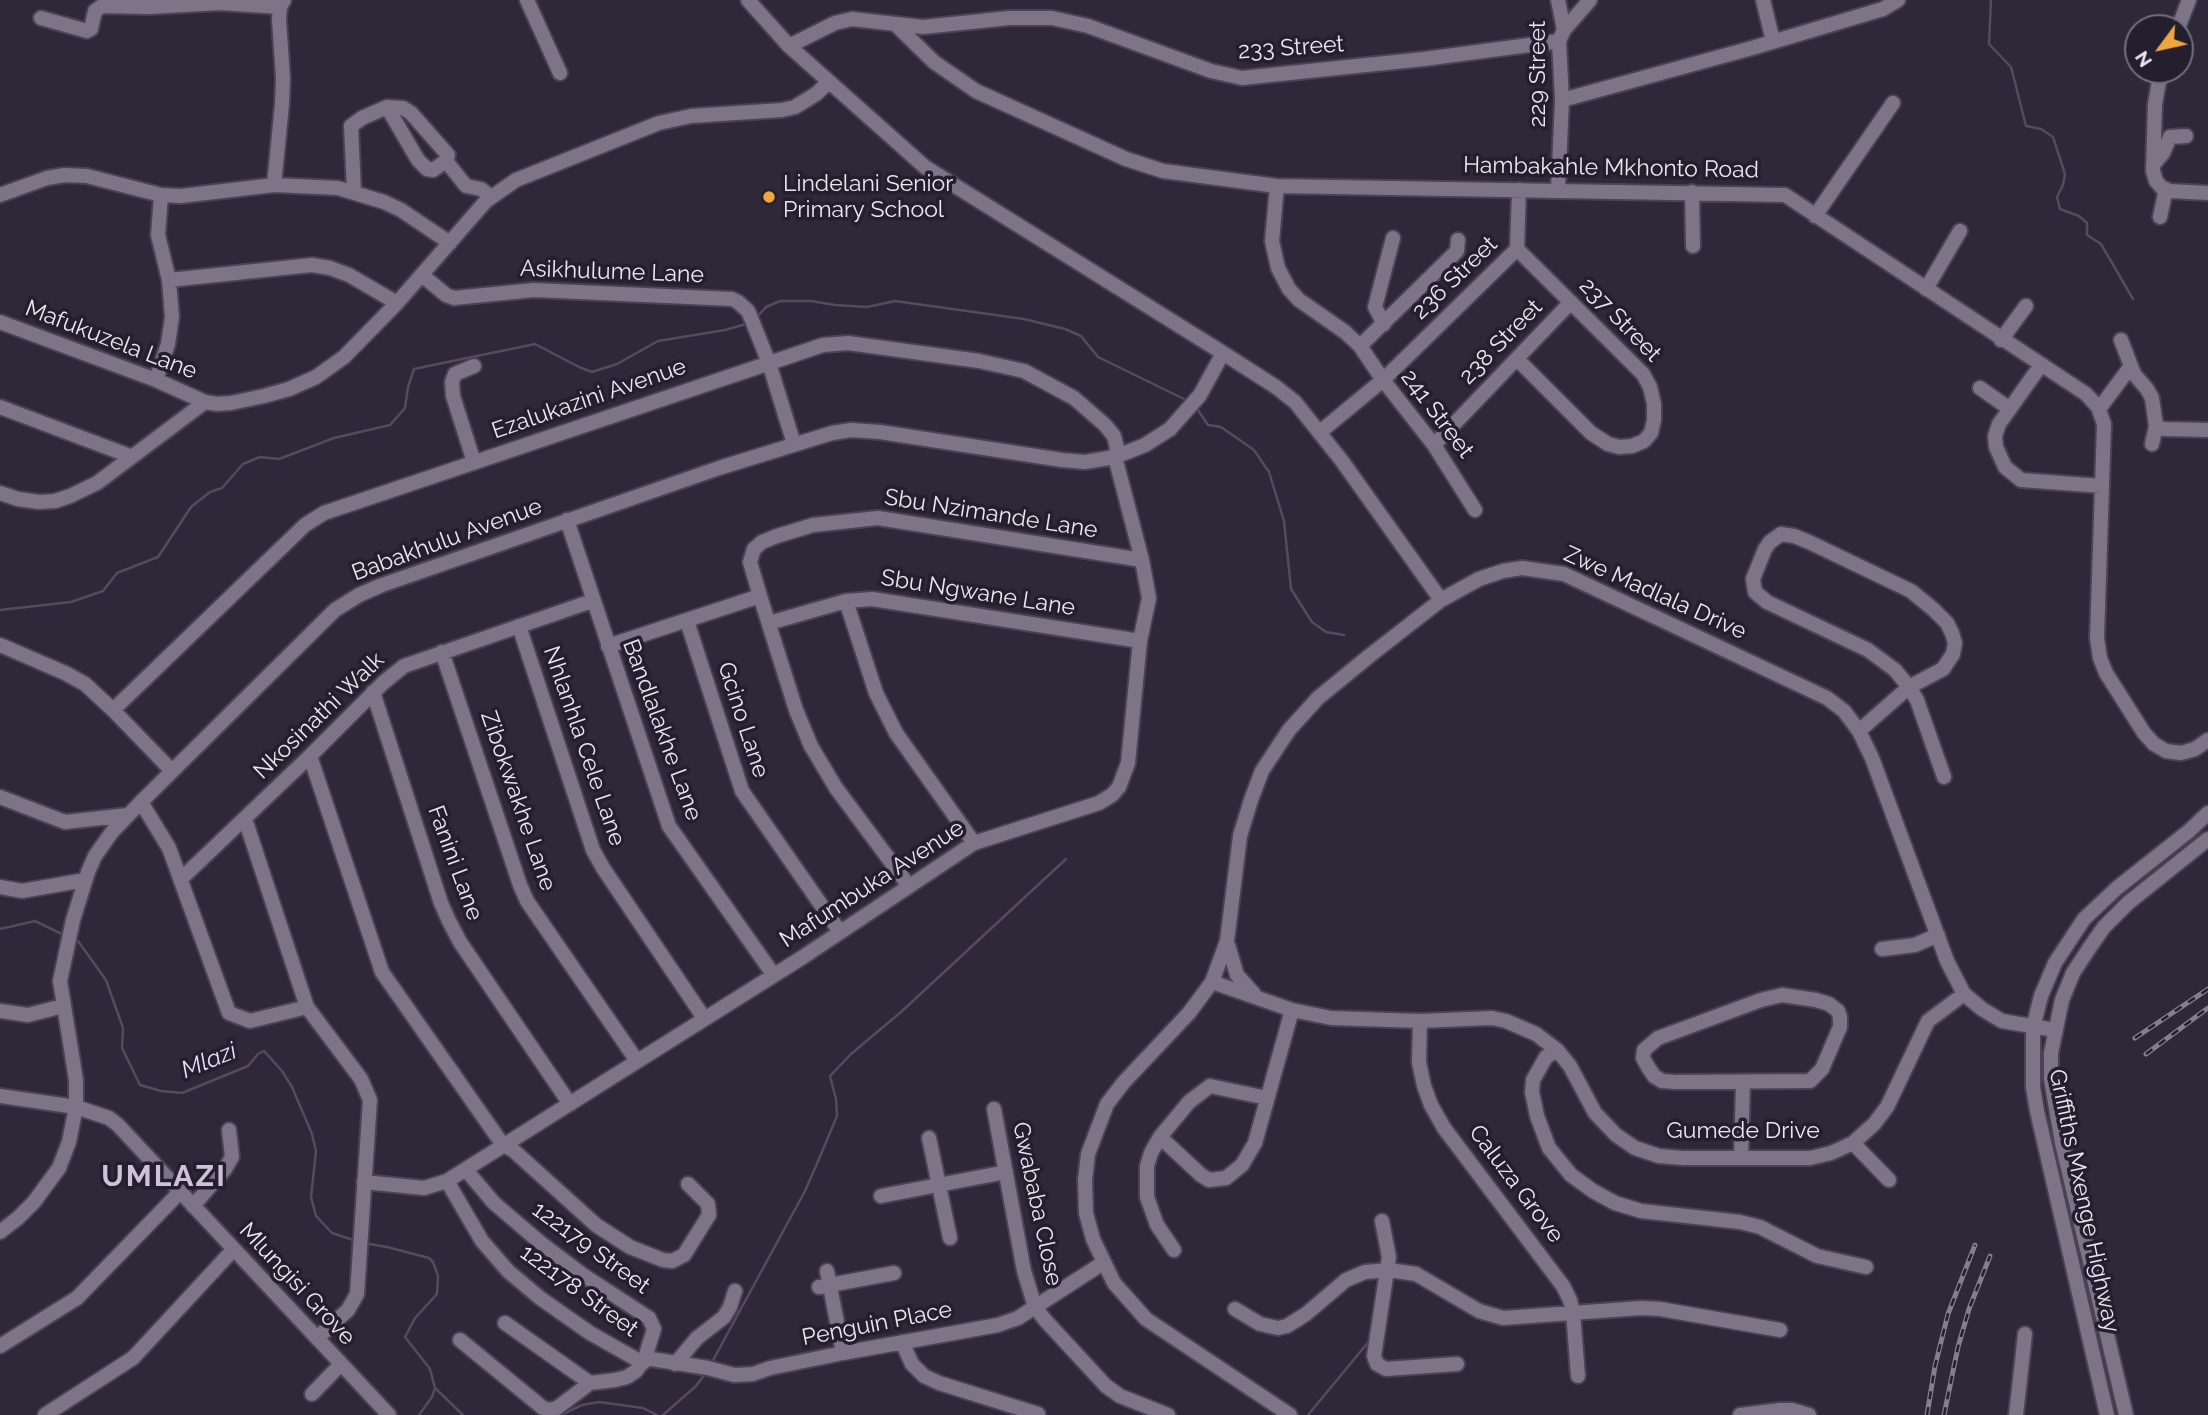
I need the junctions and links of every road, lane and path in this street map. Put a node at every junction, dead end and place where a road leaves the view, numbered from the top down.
1 (527, 0) edge
2 (748, 0) edge
3 (1558, 0) edge
4 (1590, 0) edge
5 (1763, 0) edge
6 (1898, 0) edge
7 (282, 3) edge
8 (41, 18) dead end
9 (896, 25) junction
10 (1562, 35) junction
11 (1773, 41) junction
12 (789, 46) junction
13 (560, 73) dead end
14 (829, 82) junction
15 (2159, 84) edge
16 (1562, 100) junction
17 (1893, 103) dead end
18 (387, 107) junction
19 (2186, 136) dead end
20 (446, 161) junction
21 (2153, 165) junction
22 (274, 185) junction
23 (1277, 186) junction
24 (2166, 189) junction
25 (1519, 190) junction
26 (1559, 190) junction
27 (354, 191) junction
28 (1692, 191) junction
29 (2208, 192) edge
30 (0, 195) edge
31 (160, 195) junction
32 (491, 197) junction
33 (1815, 216) junction
34 (2160, 217) dead end
35 (1960, 231) dead end
36 (1393, 238) dead end
37 (1458, 240) dead end
38 (450, 243) junction
39 (1693, 246) dead end
40 (1517, 249) junction
41 (423, 276) junction
42 (169, 280) junction
43 (1926, 289) junction
44 (1572, 302) junction
45 (397, 303) junction
46 (2026, 306) dead end
47 (0, 322) edge
48 (1384, 324) junction
49 (2001, 340) junction
50 (2121, 340) dead end
51 (1360, 346) junction
52 (1223, 353) junction
53 (1517, 359) junction
54 (769, 363) junction
55 (2042, 365) junction
56 (474, 366) dead end
57 (2131, 366) junction
58 (156, 380) junction
59 (1383, 380) junction
60 (1980, 388) dead end
61 (205, 402) junction
62 (0, 407) edge
63 (2010, 409) junction
64 (2099, 409) junction
65 (2157, 426) junction
66 (2208, 430) edge
67 (1320, 432) junction
68 (794, 444) junction
69 (2152, 444) dead end
70 (1434, 445) junction
71 (130, 456) junction
72 (1115, 457) junction
73 (474, 462) junction
74 (2102, 486) junction
75 (0, 493) edge
76 (1475, 510) dead end
77 (567, 520) junction
78 (1142, 560) junction
79 (760, 596) junction
80 (1441, 600) junction
81 (592, 601) junction
82 (846, 601) junction
83 (687, 621) junction
84 (769, 623) junction
85 (519, 626) junction
86 (1140, 641) junction
87 (0, 645) edge
88 (608, 646) junction
89 (442, 652) junction
90 (1909, 687) junction
91 (373, 692) junction
92 (113, 710) junction
93 (1859, 731) junction
94 (2208, 740) edge
95 (310, 757) junction
96 (172, 771) junction
97 (1944, 777) dead end
98 (0, 797) edge
99 (141, 802) junction
100 (2208, 813) edge
101 (128, 815) junction
102 (245, 819) junction
103 (2208, 839) edge
104 (974, 843) junction
105 (182, 878) junction
106 (85, 880) junction
107 (909, 886) junction
108 (0, 887) edge
109 (840, 932) junction
110 (1938, 935) junction
111 (1227, 941) junction
112 (1882, 949) dead end
113 (773, 974) junction
114 (1212, 982) junction
115 (1964, 994) junction
116 (1258, 997) junction
117 (63, 1006) junction
118 (307, 1007) junction
119 (1292, 1010) junction
120 (0, 1011) edge
121 (704, 1018) junction
122 (1420, 1021) junction
123 (2033, 1028) junction
124 (2055, 1030) junction
125 (1557, 1050) junction
126 (637, 1061) junction
127 (1743, 1082) junction
128 (0, 1096) edge
129 (1267, 1098) junction
130 (570, 1104) junction
131 (76, 1107) junction
132 (994, 1110) dead end
133 (229, 1130) dead end
134 (1160, 1137) junction
135 (929, 1138) dead end
136 (1853, 1143) junction
137 (503, 1145) junction
138 (1741, 1158) junction
139 (466, 1170) junction
140 (1006, 1172) junction
141 (1889, 1180) dead end
142 (447, 1181) junction
143 (364, 1182) junction
144 (688, 1184) dead end
145 (938, 1187) junction
146 (180, 1192) junction
147 (881, 1196) dead end
148 (193, 1206) junction
149 (1382, 1222) dead end
150 (0, 1231) edge
151 (950, 1238) dead end
152 (233, 1250) junction
153 (1174, 1250) dead end
154 (1103, 1263) junction
155 (1866, 1267) dead end
156 (1389, 1270) junction
157 (894, 1273) dead end
158 (735, 1292) dead end
159 (1035, 1307) junction
160 (1236, 1308) dead end
161 (1573, 1313) junction
162 (505, 1323) dead end
163 (1780, 1330) dead end
164 (2025, 1334) dead end
165 (317, 1338) junction
166 (460, 1340) dead end
167 (902, 1342) junction
168 (0, 1346) edge
169 (843, 1353) junction
170 (644, 1361) junction
171 (341, 1364) junction
172 (675, 1364) junction
173 (1457, 1364) dead end
174 (1578, 1376) dead end
175 (590, 1383) junction
176 (312, 1394) dead end
177 (2122, 1398) junction
178 (1038, 1414) edge
179 (45, 1415) edge
180 (389, 1415) edge
181 (1168, 1415) edge
182 (1290, 1415) edge
183 (1740, 1415) edge
184 (1809, 1415) edge
185 (2016, 1415) edge
186 (2107, 1415) edge
187 (2126, 1415) edge
188 (2137, 1415) edge

1 - 13 street
2 - 12 street
3 - 10 street, 229 Street
4 - 10 street
5 - 11 street
6 - 11 street
7 - 8 street
7 - 22 street
9 - 10 street, 233 Street
9 - 12 street, 233 Street
9 - 23 street, Hambakahle Mkhonto Road
10 - 16 street, 229 Street
11 - 16 street
12 - 14 street
14 - 32 street
14 - 52 street
15 - 21 street
16 - 26 street, 229 Street
17 - 33 street
18 - 20 street
18 - 20 street
18 - 27 street
19 - 21 street
20 - 32 street
21 - 24 street
22 - 27 street
22 - 31 street
23 - 25 street, Hambakahle Mkhonto Road
23 - 51 street, 241 Street
24 - 29 street
24 - 34 street
25 - 26 street, Hambakahle Mkhonto Road
25 - 40 street, 236 Street
26 - 28 street, Hambakahle Mkhonto Road
27 - 38 street
28 - 33 street, Hambakahle Mkhonto Road
28 - 39 street
30 - 31 street
31 - 42 street
32 - 38 street
33 - 43 street, Hambakahle Mkhonto Road
35 - 43 street
36 - 48 street
37 - 48 street
38 - 41 street
40 - 44 street, 237 Street
40 - 59 street, 236 Street
41 - 45 street
41 - 54 street, Asikhulume Lane
42 - 45 street
42 - 58 street
43 - 49 street, Hambakahle Mkhonto Road
44 - 53 street, 238 Street
44 - 53 street, 237 Street
45 - 61 street
46 - 49 street
47 - 58 street, Mafukuzela Lane
48 - 51 street
49 - 55 street, Hambakahle Mkhonto Road
50 - 57 street
51 - 59 street, 241 Street
52 - 67 street
52 - 72 street, Babakhulu Avenue
53 - 70 street, 238 Street
54 - 68 street, Asikhulume Lane
54 - 72 street, Ezalukazini Avenue
54 - 73 street, Ezalukazini Avenue
55 - 63 street
55 - 64 street, Hambakahle Mkhonto Road
56 - 73 street
57 - 64 street
57 - 65 street
58 - 61 street, Mafukuzela Lane
59 - 67 street, 236 Street
59 - 70 street, 241 Street
60 - 63 street
61 - 71 street
62 - 71 street
63 - 74 street
64 - 74 street
65 - 66 street
65 - 69 street
67 - 80 street
68 - 72 street, Babakhulu Avenue
68 - 77 street, Babakhulu Avenue
70 - 76 street, 241 Street
71 - 75 street
72 - 78 street, Mafumbuka Avenue
73 - 92 street, Ezalukazini Avenue
74 - 94 street
77 - 81 street, Bandlalakhe Lane
77 - 96 street, Babakhulu Avenue
78 - 79 street, Sbu Nzimande Lane
78 - 86 street, Mafumbuka Avenue
79 - 83 street
79 - 84 street
80 - 93 street, Zwe Madlala Drive
80 - 111 street, Zwe Madlala Drive
81 - 85 street, Nkosinathi Walk
81 - 88 street, Bandlalakhe Lane
82 - 84 street, Sbu Ngwane Lane
82 - 86 street, Sbu Ngwane Lane
82 - 104 street
83 - 88 street
83 - 109 street, Gcino Lane
84 - 107 street
85 - 89 street, Nkosinathi Walk
85 - 121 street, Nhlanhla Cele Lane
86 - 104 street, Mafumbuka Avenue
87 - 92 street
88 - 113 street, Bandlalakhe Lane
89 - 91 street, Nkosinathi Walk
89 - 126 street, Zibokwakhe Lane
90 - 90 street
90 - 93 street
90 - 97 street
91 - 95 street, Nkosinathi Walk
91 - 130 street, Fanini Lane
92 - 96 street
93 - 110 street, Zwe Madlala Drive
95 - 102 street, Nkosinathi Walk
95 - 137 street
96 - 99 street, Babakhulu Avenue
98 - 101 street
99 - 101 street, Babakhulu Avenue
99 - 105 street
100 - 123 street, Griffiths Mxenge Highway
101 - 106 street, Babakhulu Avenue
102 - 105 street, Nkosinathi Walk
102 - 118 street
103 - 124 street, Griffiths Mxenge Highway
104 - 107 street, Mafumbuka Avenue
105 - 118 street
106 - 108 street
106 - 117 street, Babakhulu Avenue
107 - 109 street, Mafumbuka Avenue
109 - 113 street, Mafumbuka Avenue
110 - 112 street
110 - 115 street, Zwe Madlala Drive
111 - 114 street, Zwe Madlala Drive
111 - 116 street
113 - 121 street, Mafumbuka Avenue
114 - 116 street, Gumede Drive
114 - 154 street, Zwe Madlala Drive
115 - 123 street, Zwe Madlala Drive
115 - 136 street, Gumede Drive
116 - 119 street, Gumede Drive
117 - 120 street
117 - 131 street, Babakhulu Avenue
118 - 143 street
119 - 122 street, Gumede Drive
119 - 129 street
121 - 126 street, Mafumbuka Avenue
122 - 125 street, Gumede Drive
122 - 161 street, Caluza Grove
123 - 124 street, Zwe Madlala Drive
123 - 186 street, Griffiths Mxenge Highway
124 - 177 street, Griffiths Mxenge Highway
125 - 138 street, Gumede Drive
125 - 155 street
126 - 130 street, Mafumbuka Avenue
127 - 127 street
127 - 138 street
128 - 131 street, Mlungisi Grove
129 - 134 street
129 - 134 street
130 - 137 street, Mafumbuka Avenue
131 - 146 street, Mlungisi Grove
131 - 150 street, Babakhulu Avenue
132 - 140 street, Gwababa Close
133 - 148 street
134 - 153 street
135 - 145 street
136 - 138 street, Gumede Drive
136 - 141 street
137 - 139 street, Mafumbuka Avenue
137 - 144 street
139 - 142 street, Mafumbuka Avenue
139 - 170 street, 122179 Street
140 - 145 street
140 - 159 street, Gwababa Close
142 - 143 street, Mafumbuka Avenue
142 - 170 street, 122178 Street
143 - 165 street
145 - 147 street
145 - 151 street
146 - 148 street, Mlungisi Grove
146 - 168 street
148 - 152 street, Mlungisi Grove
149 - 156 street
152 - 165 street, Mlungisi Grove
152 - 179 street
154 - 159 street, Penguin Place
154 - 182 street, Zwe Madlala Drive
156 - 160 street
156 - 161 street
156 - 173 street
157 - 169 street
158 - 172 street
159 - 167 street, Penguin Place
159 - 181 street
161 - 163 street
161 - 174 street, Caluza Grove
162 - 175 street
164 - 185 street
165 - 171 street, Mlungisi Grove
166 - 175 street
167 - 169 street, Penguin Place
167 - 178 street
169 - 172 street, Penguin Place
170 - 172 street, Penguin Place
170 - 175 street
171 - 176 street
171 - 180 street, Mlungisi Grove
177 - 187 street, Griffiths Mxenge Highway
177 - 188 street
183 - 184 street

